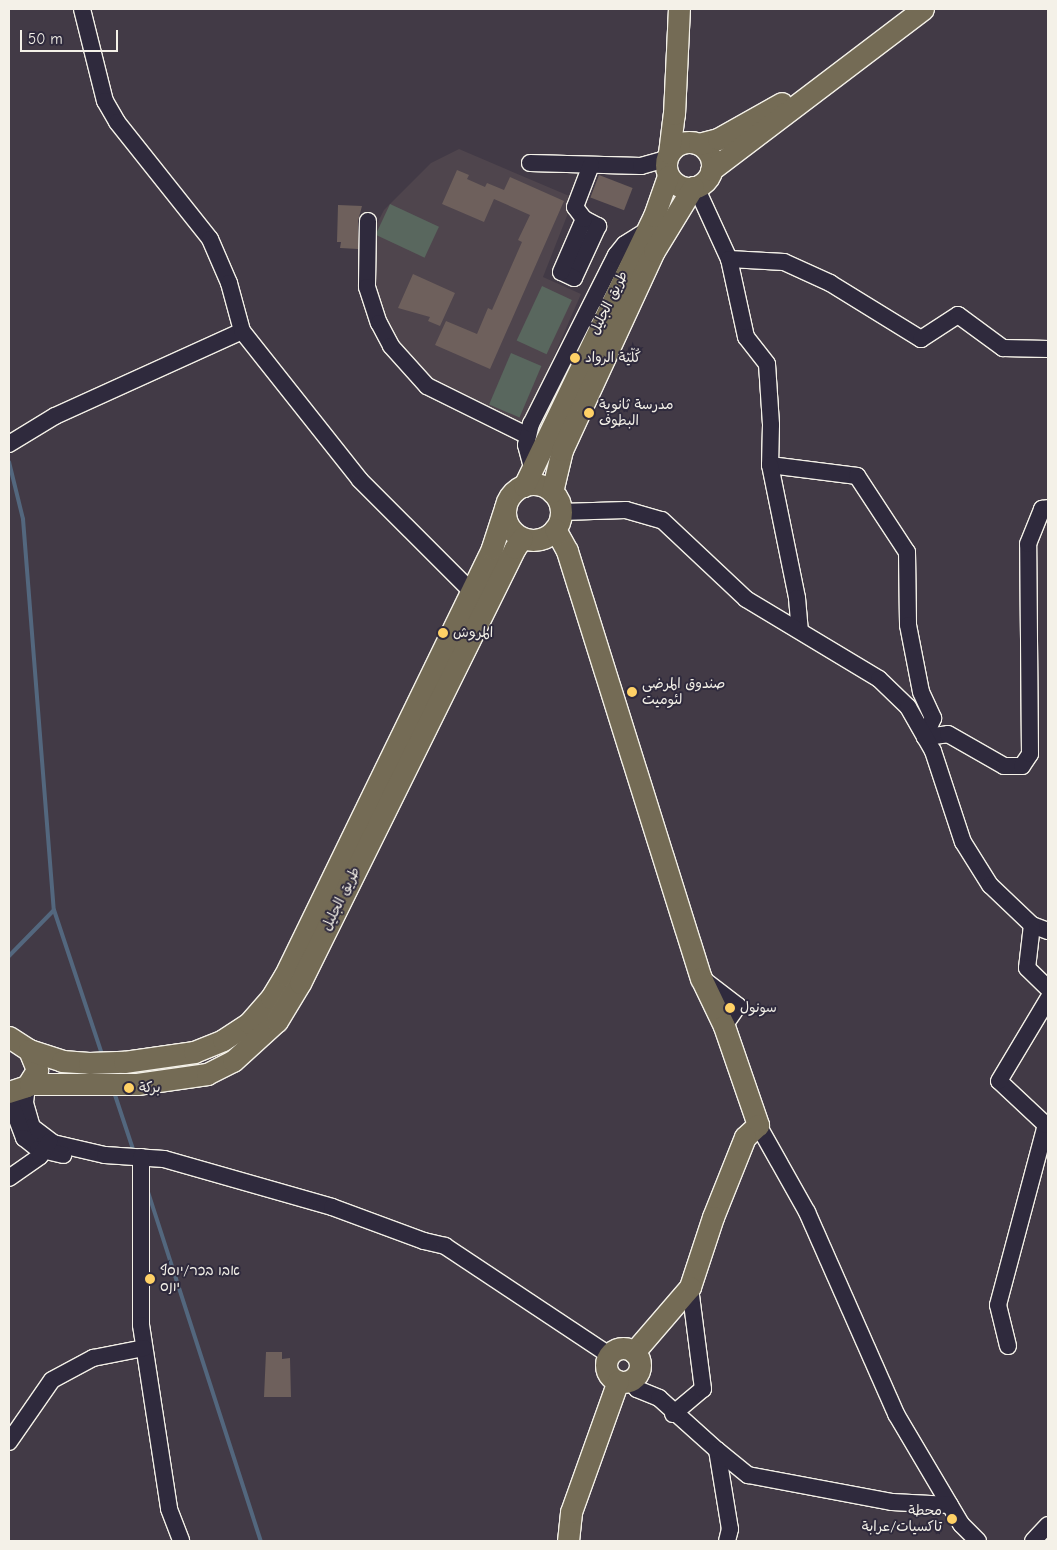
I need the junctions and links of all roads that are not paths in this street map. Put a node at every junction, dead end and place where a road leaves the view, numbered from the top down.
1 (82, 9) edge
2 (679, 9) edge
3 (691, 9) edge
4 (923, 9) edge
5 (843, 69) junction
6 (697, 143) junction
7 (530, 163) dead end
8 (591, 164) junction
9 (668, 165) junction
10 (712, 170) junction
11 (694, 187) junction
12 (584, 219) dead end
13 (368, 222) dead end
14 (646, 231) junction
15 (730, 259) junction
16 (242, 331) junction
17 (1048, 349) edge
18 (526, 435) junction
19 (9, 444) edge
20 (770, 464) junction
21 (529, 478) junction
22 (552, 492) junction
23 (505, 508) junction
24 (1048, 508) edge
25 (558, 521) junction
26 (522, 538) junction
27 (471, 591) junction
28 (800, 630) junction
29 (926, 738) junction
30 (1032, 925) junction
31 (1048, 931) edge
32 (1048, 988) edge
33 (1048, 999) edge
34 (9, 1037) edge
35 (29, 1050) junction
36 (22, 1087) edge
37 (9, 1098) edge
38 (758, 1125) junction
39 (47, 1146) junction
40 (141, 1157) junction
41 (9, 1178) edge
42 (690, 1287) junction
43 (1008, 1346) dead end
44 (144, 1348) junction
45 (634, 1352) junction
46 (609, 1355) junction
47 (624, 1380) junction
48 (673, 1414) junction
49 (9, 1442) edge
50 (717, 1450) junction
51 (950, 1505) junction
52 (1048, 1525) edge
53 (181, 1541) edge
54 (568, 1541) edge
55 (727, 1541) edge
56 (978, 1541) edge
57 (1033, 1541) edge

1 - 16 street
2 - 9 main road, طريق الجليل
3 - 6 main road
4 - 5 main road
5 - 6 main road
5 - 10 main road
6 - 9 main road
6 - 10 main road
7 - 8 street
8 - 9 street
8 - 12 street
9 - 11 main road
9 - 14 main road, طريق الجليل
10 - 11 main road
11 - 15 street
11 - 22 main road, طريق الجليل
13 - 18 street
14 - 18 street
14 - 21 main road, طريق الجليل
15 - 17 street
15 - 20 street
16 - 19 street
16 - 27 street
18 - 21 street
20 - 28 street
20 - 29 street
21 - 22 main road
21 - 23 main road
22 - 25 main road
23 - 26 main road
23 - 27 main road, طريق الجليل
24 - 29 street
25 - 26 main road
25 - 28 street
25 - 38 main road
26 - 36 main road, طريق الجليل
27 - 35 main road, طريق الجليل
28 - 29 street
29 - 30 street
30 - 31 street
30 - 32 street
33 - 43 street
34 - 35 main road, طريق الجليل
35 - 36 main road
36 - 39 street
37 - 39 street
38 - 42 main road
38 - 51 street
39 - 40 street
39 - 41 street
40 - 44 street
40 - 46 street
42 - 45 main road
42 - 48 street
44 - 49 street
44 - 53 street
45 - 46 main road
45 - 47 main road
46 - 47 main road
47 - 48 street
47 - 54 main road
48 - 50 street
50 - 51 street
50 - 55 street
51 - 56 street
52 - 57 street

